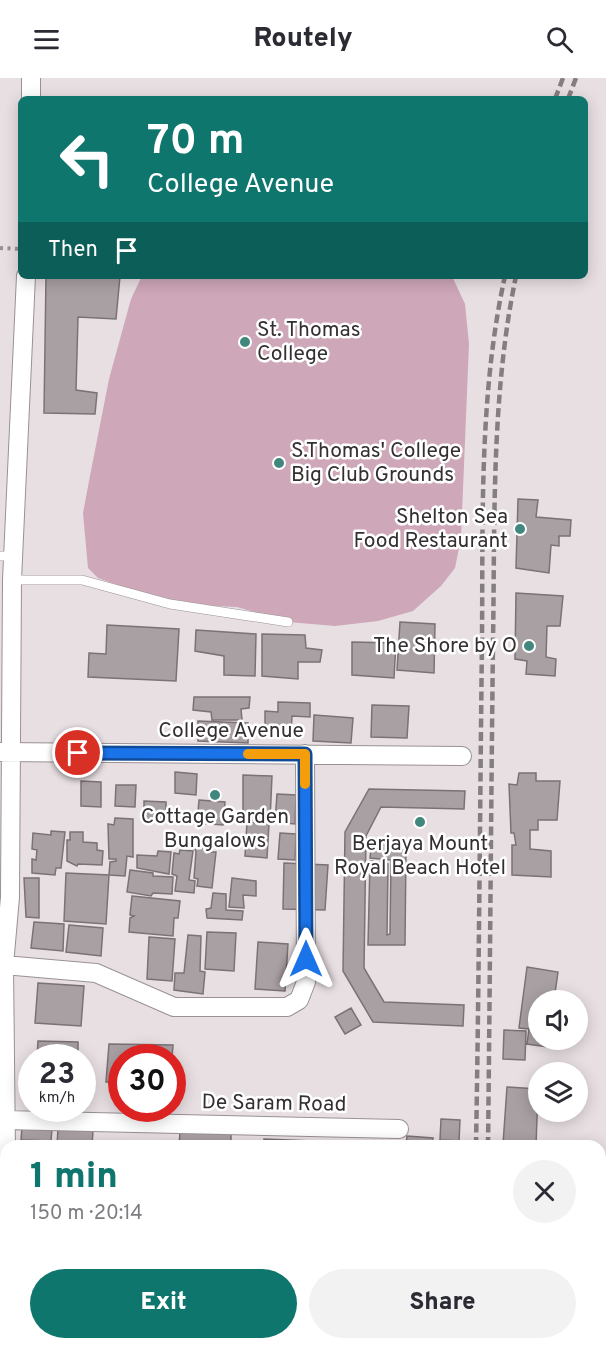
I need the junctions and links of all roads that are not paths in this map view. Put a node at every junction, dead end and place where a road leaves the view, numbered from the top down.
1 (31, 78) edge
2 (31, 96) edge
3 (26, 279) edge
4 (6, 556) edge
5 (12, 580) junction
6 (288, 622) dead end
7 (5, 752) edge
8 (305, 754) junction
9 (462, 756) dead end
10 (5, 897) edge
11 (4, 965) junction
12 (4, 1120) junction
13 (399, 1129) dead end
14 (5, 1140) edge

1 - 2 street
3 - 4 street
4 - 5 street
5 - 6 lane
5 - 7 street
7 - 8 street, College Avenue
7 - 10 street
8 - 9 street, College Avenue
8 - 11 street
10 - 11 street
11 - 12 street
12 - 13 street, De Saram Road
12 - 14 street

